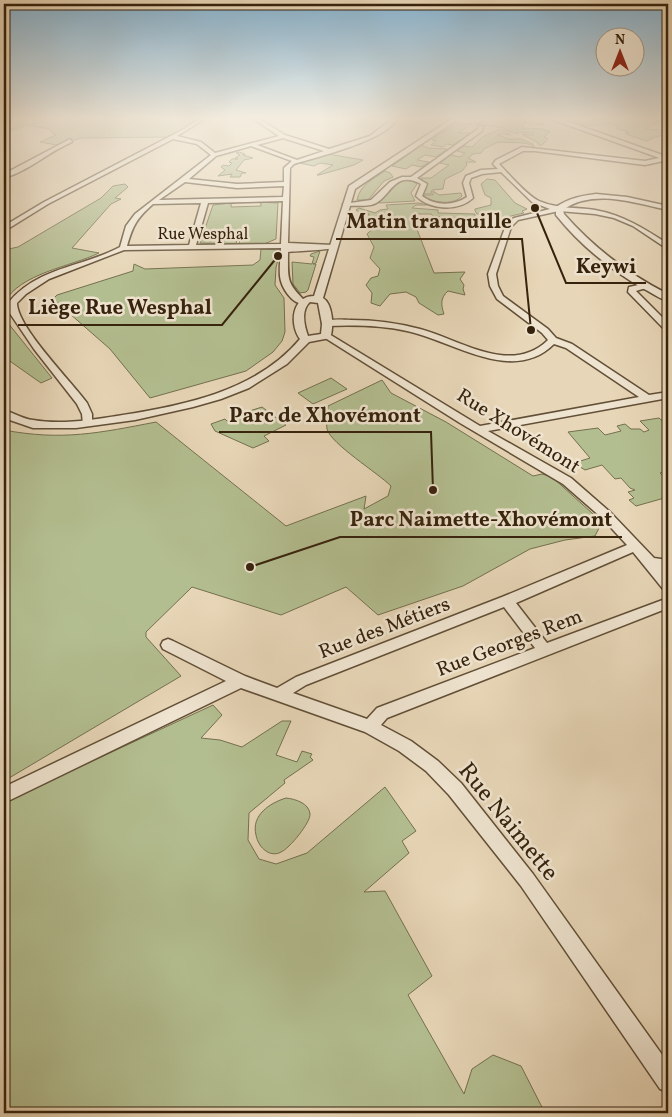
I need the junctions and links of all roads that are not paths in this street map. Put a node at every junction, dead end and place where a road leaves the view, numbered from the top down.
1 (21, 170) edge
2 (109, 170) edge
3 (196, 170) edge
4 (287, 170) edge
5 (376, 170) edge
6 (424, 170) edge
7 (500, 170) edge
8 (501, 170) edge
9 (4, 176) edge
10 (412, 179) junction
11 (184, 180) junction
12 (286, 184) junction
13 (285, 199) junction
14 (205, 201) junction
15 (152, 202) junction
16 (346, 204) junction
17 (668, 208) edge
18 (559, 210) junction
19 (4, 229) edge
20 (192, 247) junction
21 (284, 247) junction
22 (316, 247) dead end
23 (333, 247) junction
24 (668, 247) edge
25 (123, 248) junction
26 (643, 286) junction
27 (668, 298) edge
28 (318, 299) junction
29 (302, 302) junction
30 (326, 323) junction
31 (668, 328) edge
32 (326, 336) junction
33 (306, 339) junction
34 (553, 340) junction
35 (668, 395) edge
36 (648, 398) junction
37 (4, 414) edge
38 (87, 423) junction
39 (480, 429) junction
40 (635, 546) junction
41 (650, 562) junction
42 (668, 566) edge
43 (668, 586) edge
44 (507, 601) junction
45 (668, 603) edge
46 (168, 645) dead end
47 (544, 650) junction
48 (240, 681) junction
49 (278, 695) junction
50 (370, 727) junction
51 (4, 795) edge
52 (668, 1081) edge

1 - 9 street
2 - 19 street
3 - 11 street
4 - 12 street
5 - 16 street
6 - 10 street
7 - 10 street
8 - 18 street
10 - 16 street
11 - 12 street
11 - 15 street
12 - 13 street
13 - 14 street
13 - 21 street
14 - 15 street
14 - 20 street
15 - 25 street
16 - 23 street
17 - 18 street
18 - 24 street
18 - 26 street
18 - 34 street
20 - 21 street, Rue Wesphal
20 - 25 street, Rue Wesphal
21 - 29 street
22 - 23 street
23 - 28 street
25 - 38 street
26 - 27 street
26 - 31 street
28 - 29 street
28 - 30 street
29 - 33 street
30 - 32 street
30 - 34 street
32 - 33 street
32 - 39 street, Rue Xhovémont
33 - 38 street
34 - 36 street
35 - 36 street
36 - 39 street
37 - 38 street
39 - 40 street, Rue Xhovémont
40 - 41 street, Rue Xhovémont
40 - 44 street, Rue des Métiers
41 - 42 street
41 - 43 street, Rue Xhovémont
44 - 47 street
44 - 49 street, Rue des Métiers
45 - 47 street, Rue Georges Rem
46 - 48 street, Rue Naimette
47 - 50 street, Rue Georges Rem
48 - 49 street, Rue Naimette
48 - 51 street
49 - 50 street, Rue Naimette
50 - 52 street, Rue Naimette

